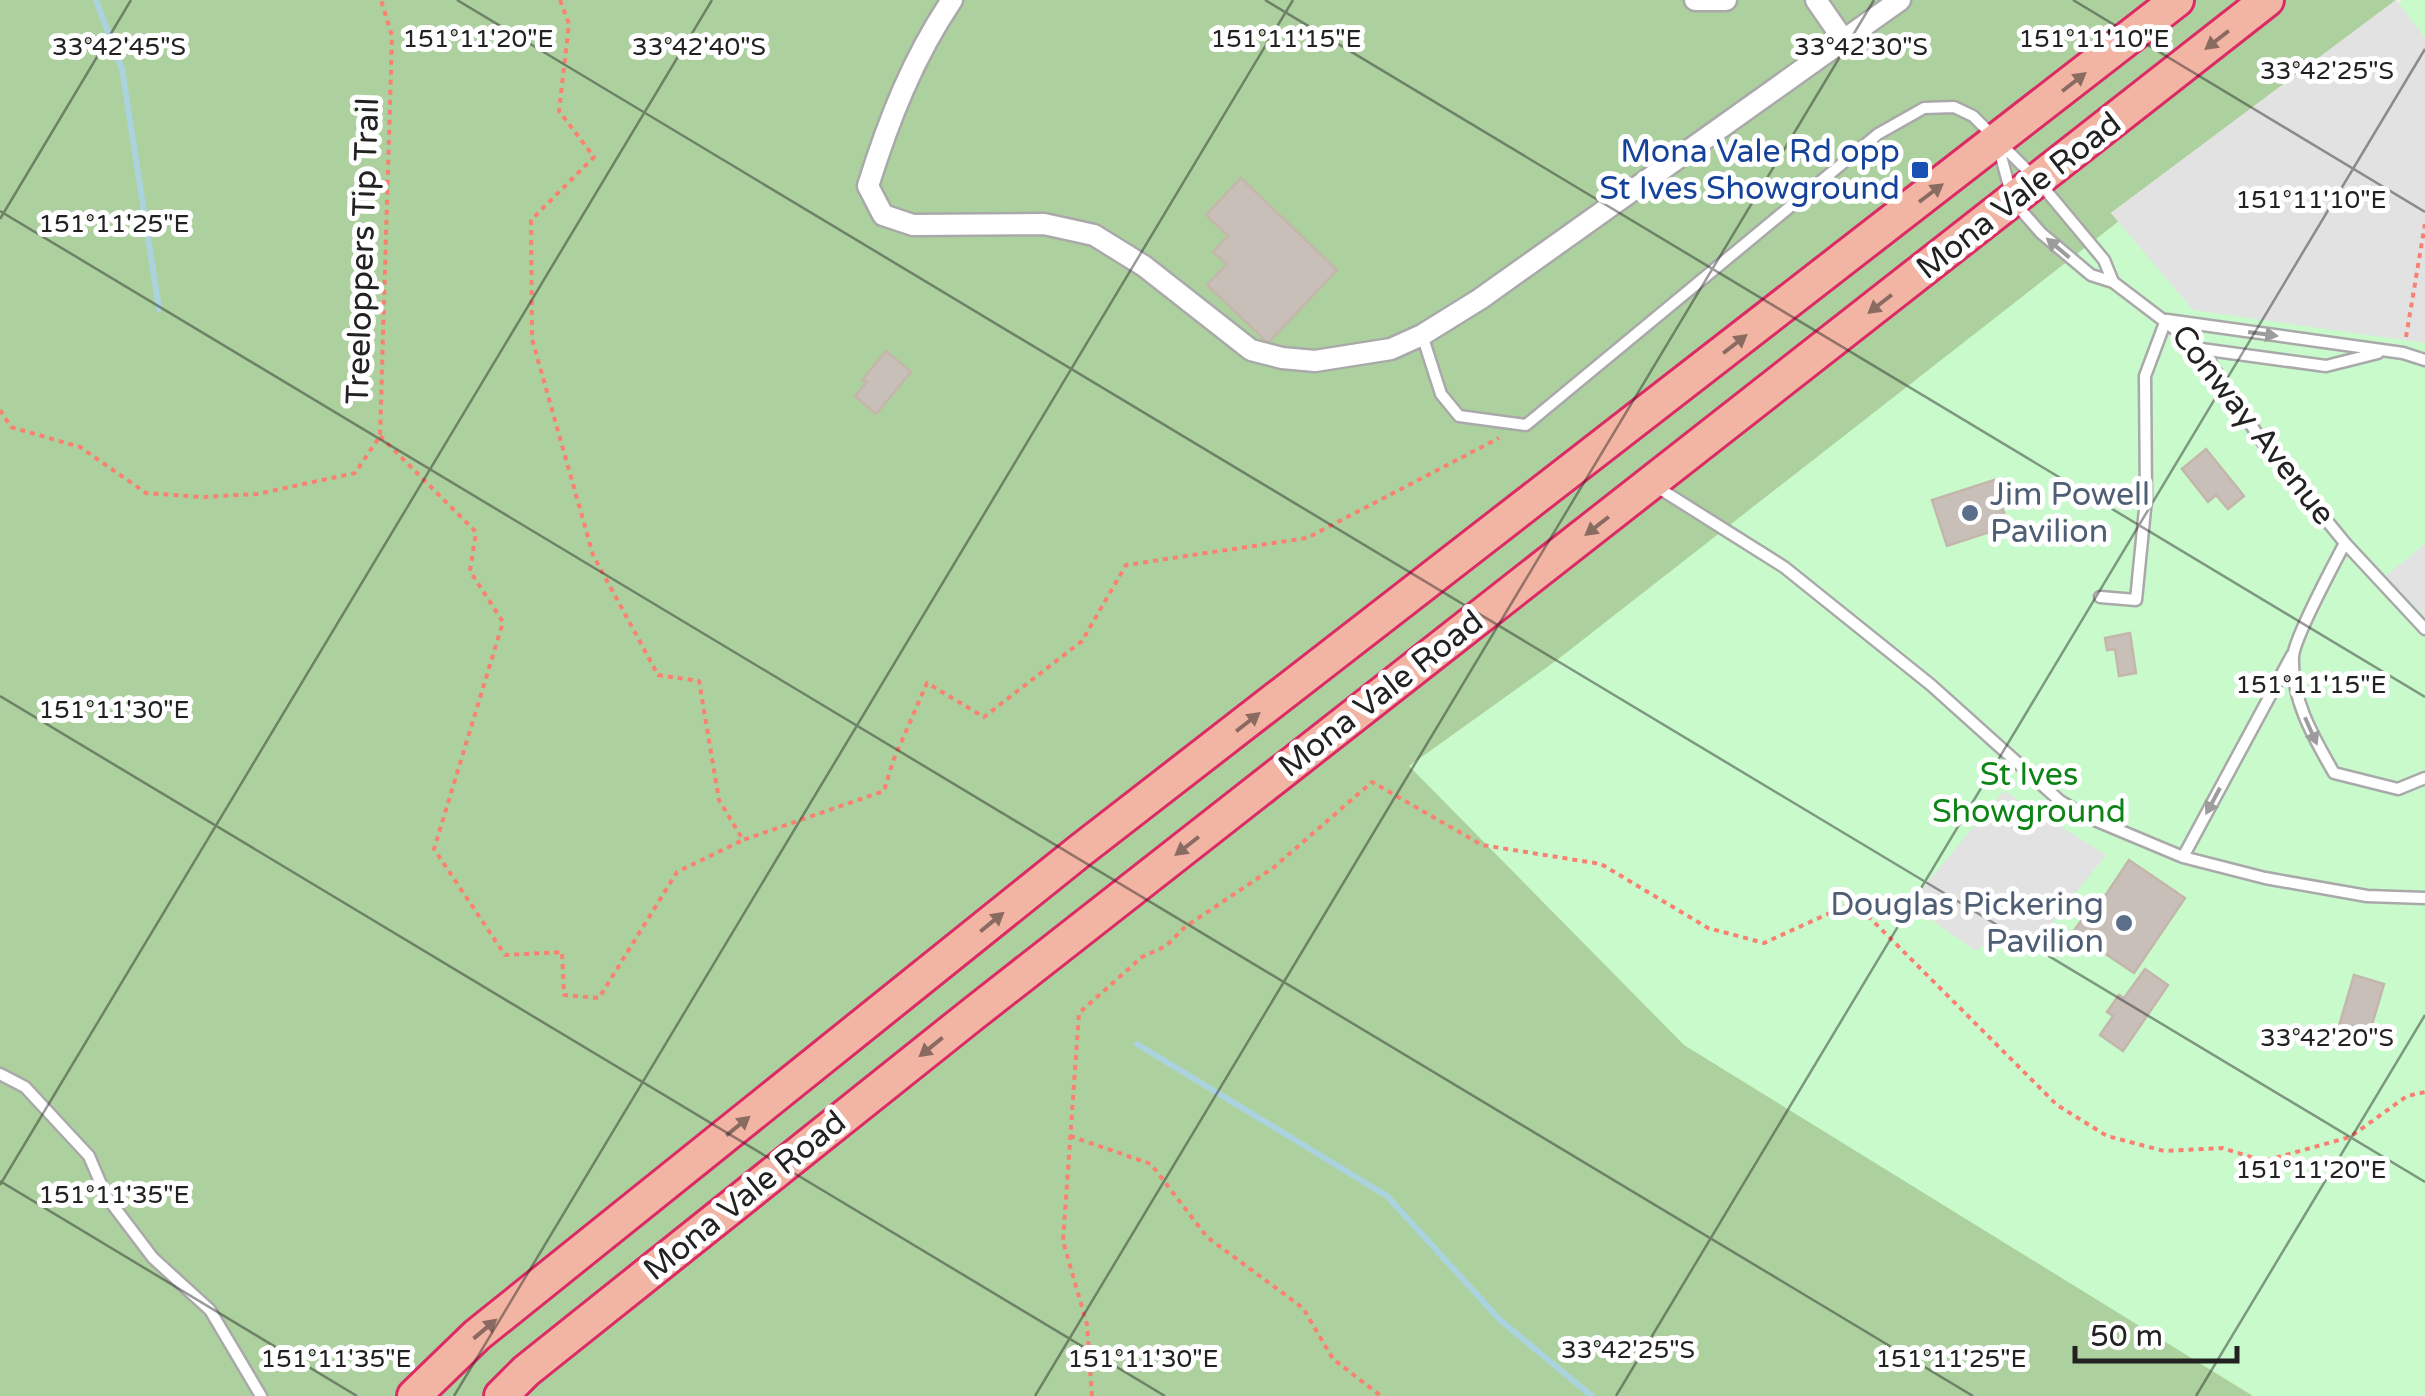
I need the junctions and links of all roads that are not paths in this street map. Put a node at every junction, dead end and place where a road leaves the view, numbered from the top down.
1 (952, 0) edge
2 (1695, 0) edge
3 (1726, 0) edge
4 (1816, 0) edge
5 (1900, 0) edge
6 (2177, 0) edge
7 (2267, 0) edge
8 (1844, 42) junction
9 (1997, 143) junction
10 (2026, 191) junction
11 (2113, 282) junction
12 (2166, 320) junction
13 (1422, 335) junction
14 (2202, 349) junction
15 (2385, 352) junction
16 (2425, 360) edge
17 (1651, 483) junction
18 (2345, 543) junction
19 (2100, 598) dead end
20 (2425, 629) edge
21 (2293, 654) junction
22 (2425, 778) edge
23 (2183, 857) junction
24 (2424, 896) edge
25 (0, 1074) edge
26 (260, 1396) edge
27 (414, 1396) edge
28 (501, 1396) edge

1 - 13 street
2 - 3 street
4 - 8 street
5 - 8 street
9 -> 6 highway, Mona Vale Road
7 -> 10 highway, Mona Vale Road
8 - 13 street
9 - 10 lane
9 - 10 lane
9 - 13 lane
27 -> 9 highway, Mona Vale Road
10 - 11 lane
11 -> 10 lane
10 -> 17 highway, Mona Vale Road
11 - 12 lane
12 - 14 lane, Conway Avenue
12 -> 15 lane, Conway Avenue
12 - 19 lane
14 - 15 lane
14 - 18 lane, Conway Avenue
15 - 16 lane, Conway Avenue
17 - 23 lane
17 -> 28 highway, Mona Vale Road
18 - 20 lane, Conway Avenue
18 - 21 lane
21 -> 22 lane
21 -> 23 lane
23 - 24 lane
25 - 26 lane

